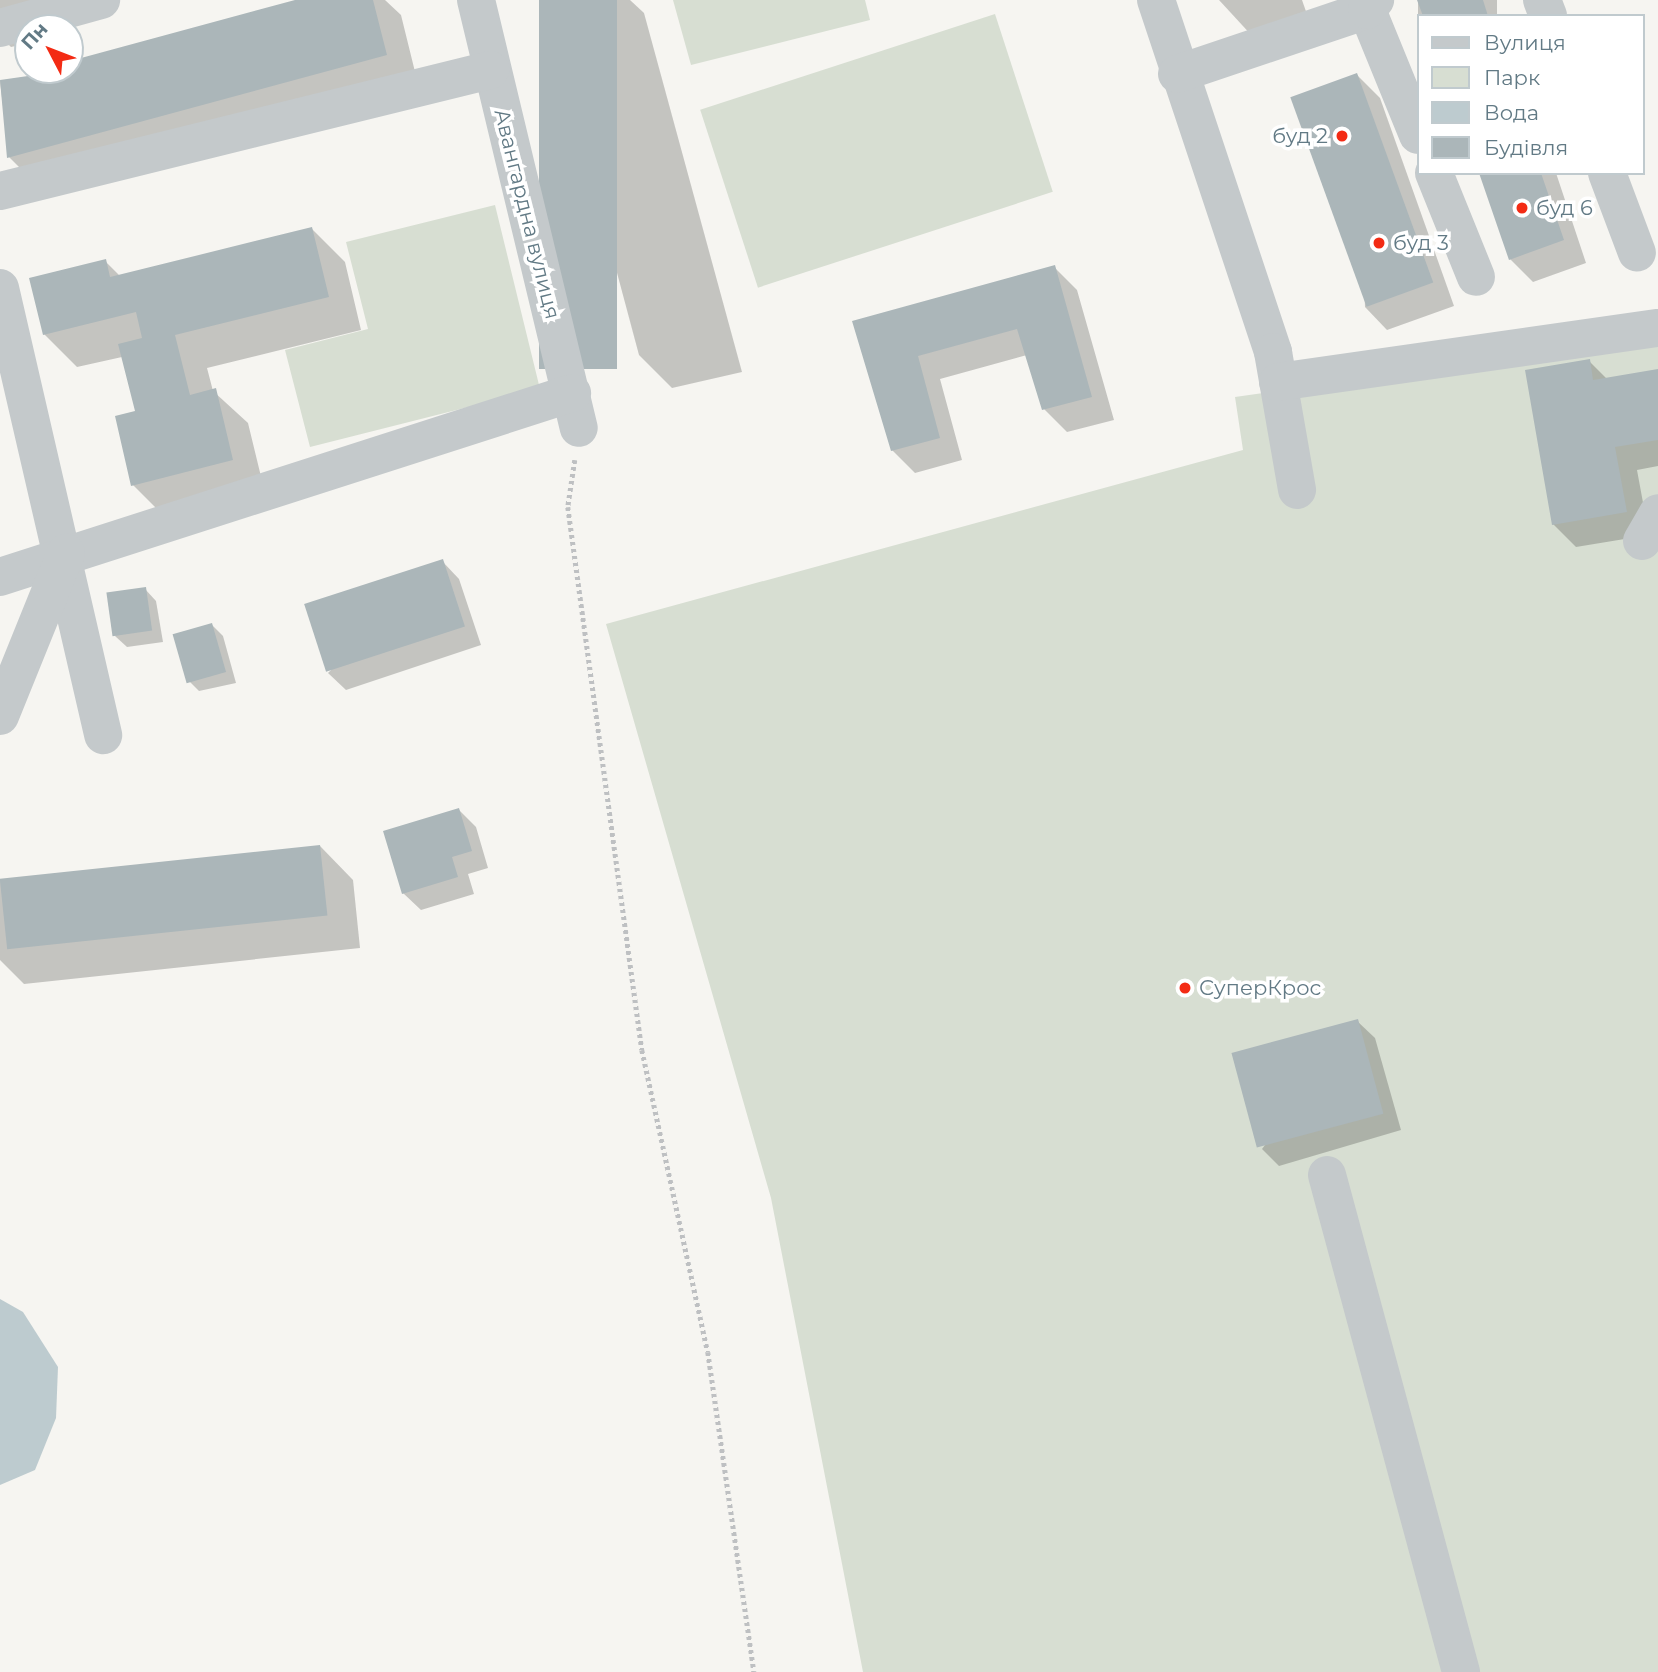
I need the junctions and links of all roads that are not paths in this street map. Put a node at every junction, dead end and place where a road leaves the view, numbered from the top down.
1 (101, 0) edge
2 (476, 0) edge
3 (1156, 0) edge
4 (1371, 5) edge
5 (0, 28) edge
6 (490, 69) junction
7 (1177, 74) junction
8 (1416, 129) edge
9 (1435, 175) edge
10 (1608, 175) edge
11 (0, 191) edge
12 (1637, 253) dead end
13 (1476, 277) dead end
14 (2, 301) edge
15 (1658, 328) edge
16 (1278, 382) junction
17 (1297, 490) dead end
18 (66, 553) junction
19 (0, 577) edge
20 (0, 716) edge
21 (103, 735) dead end
22 (1327, 1175) dead end
23 (1461, 1672) edge

1 - 5 street
2 - 6 street, Авангардна вулиця
3 - 7 street
4 - 7 street
4 - 8 street
6 - 11 street
6 - 18 street, Авангардна вулиця
7 - 16 street
9 - 13 street
10 - 12 street
14 - 18 street
15 - 16 street
16 - 17 street
18 - 19 street
18 - 20 street
18 - 21 street
22 - 23 street

